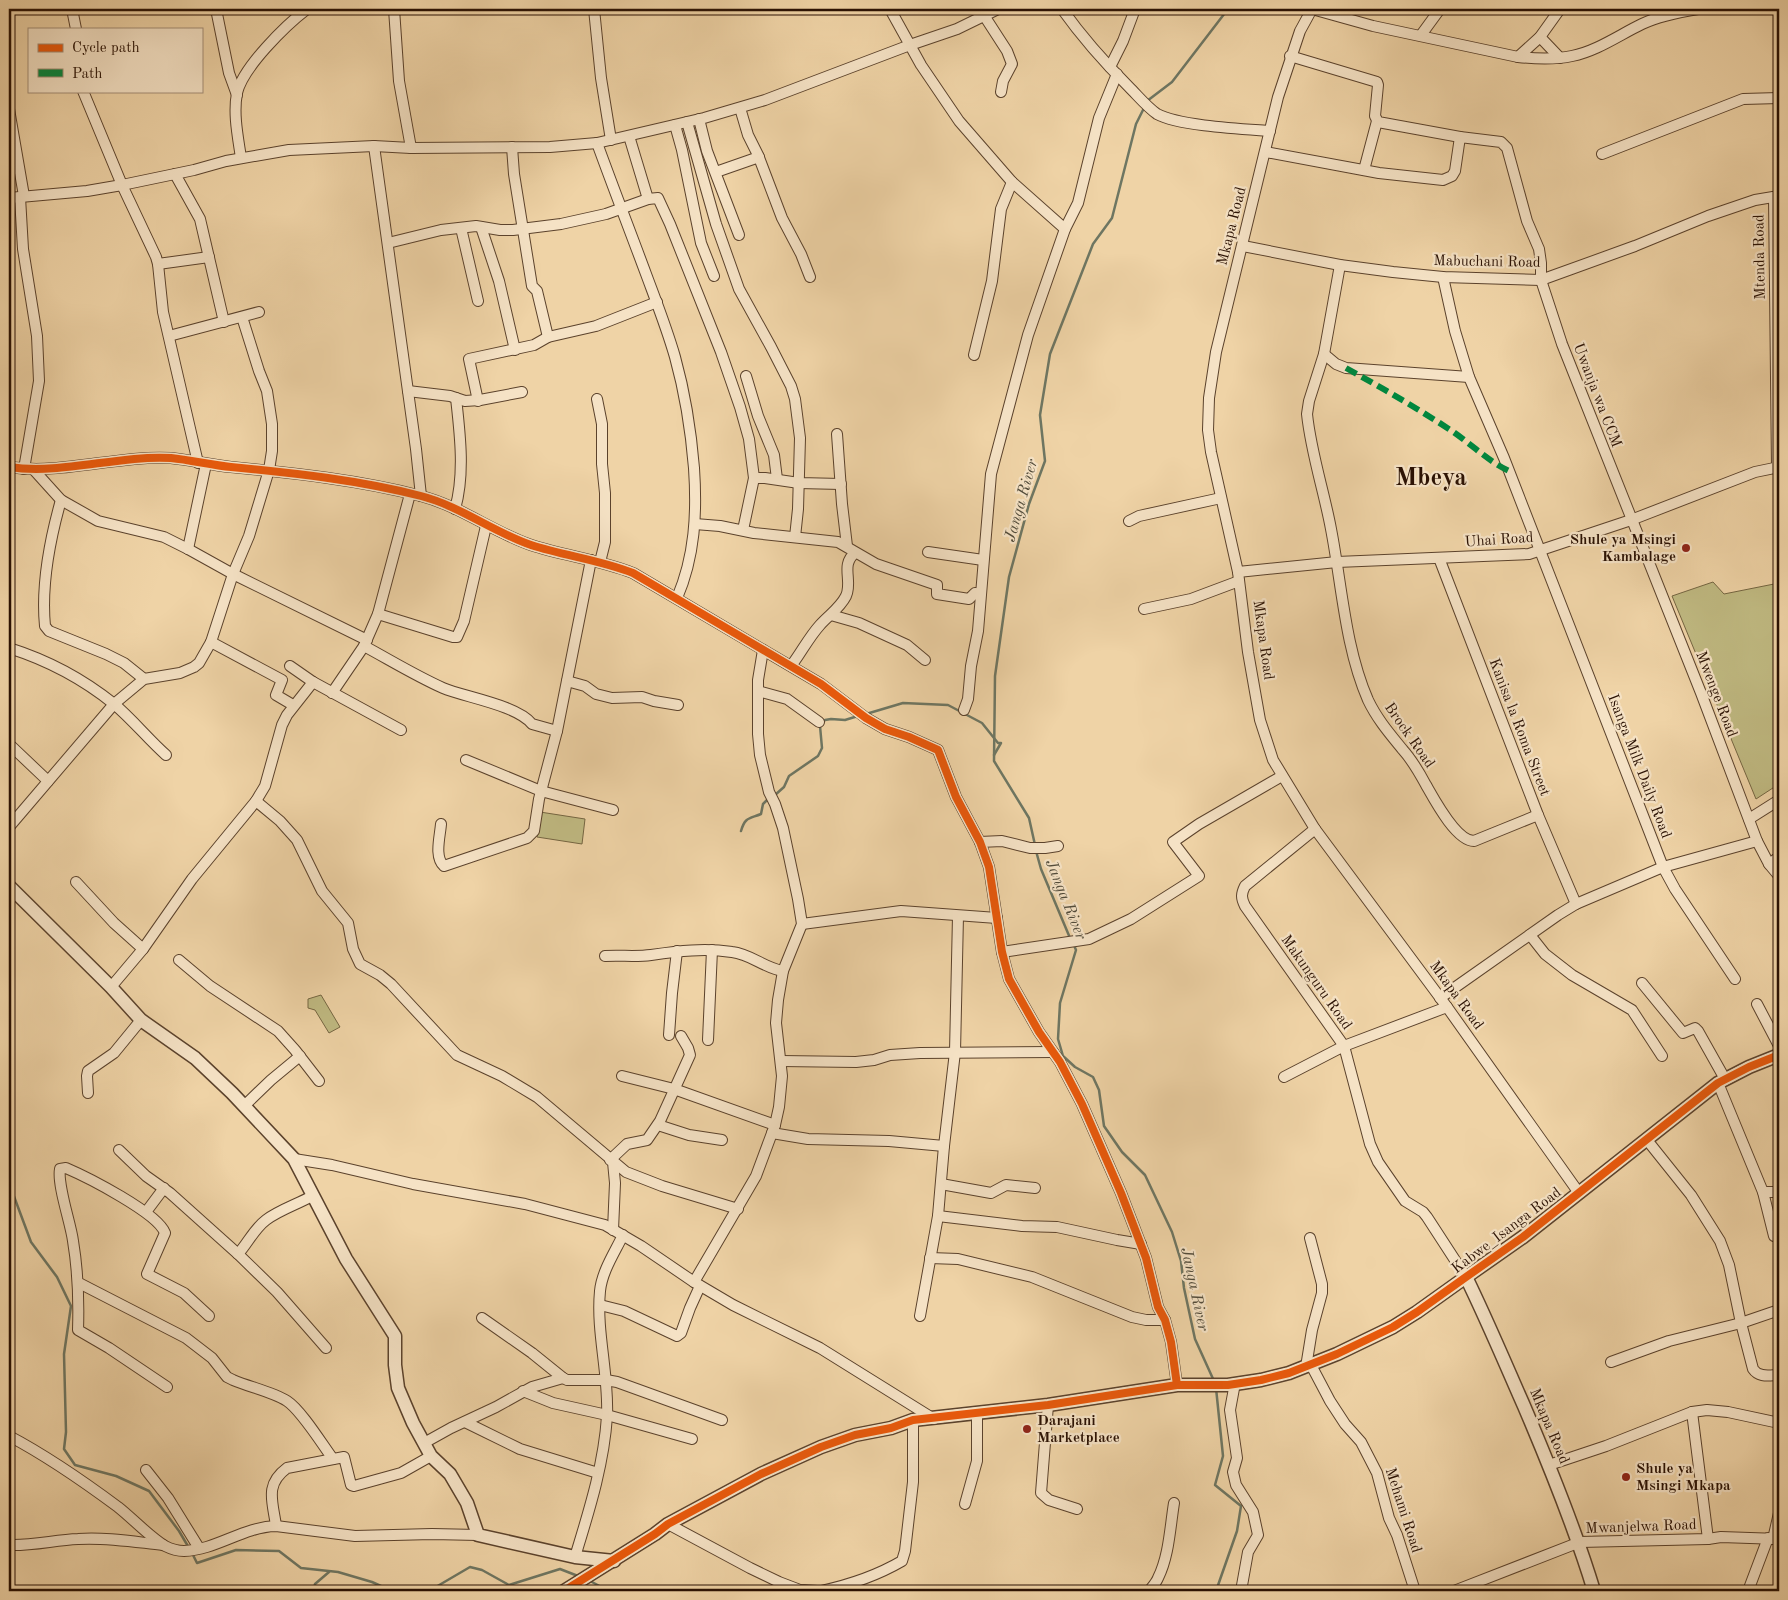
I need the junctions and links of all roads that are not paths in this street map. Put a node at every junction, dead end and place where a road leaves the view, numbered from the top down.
1 (72, 9) edge
2 (216, 9) edge
3 (308, 9) edge
4 (394, 9) edge
5 (594, 9) edge
6 (890, 9) edge
7 (998, 9) edge
8 (1062, 9) edge
9 (1135, 9) edge
10 (1312, 9) edge
11 (1440, 9) edge
12 (1560, 9) edge
13 (1698, 9) edge
14 (985, 17) junction
15 (76, 28) edge
16 (1420, 35) junction
17 (1540, 37) junction
18 (910, 45) junction
19 (1290, 56) junction
20 (1518, 57) junction
21 (1560, 58) junction
22 (1113, 71) junction
23 (83, 92) edge
24 (1001, 92) dead end
25 (237, 94) junction
26 (1779, 98) edge
27 (740, 108) junction
28 (9, 109) edge
29 (698, 119) junction
30 (1377, 121) junction
31 (688, 122) junction
32 (675, 125) junction
33 (1270, 132) junction
34 (629, 136) junction
35 (1460, 137) junction
36 (611, 140) junction
37 (597, 143) junction
38 (374, 146) junction
39 (512, 147) junction
40 (411, 148) junction
41 (1266, 152) junction
42 (1602, 154) dead end
43 (241, 158) junction
44 (759, 158) junction
45 (1364, 170) junction
46 (716, 172) junction
47 (175, 174) junction
48 (1012, 182) junction
49 (122, 185) junction
50 (22, 197) junction
51 (1776, 197) edge
52 (9, 198) edge
53 (648, 199) junction
54 (622, 209) junction
55 (481, 227) junction
56 (462, 228) junction
57 (523, 228) junction
58 (1065, 229) junction
59 (739, 235) dead end
60 (388, 243) junction
61 (1242, 246) junction
62 (209, 257) junction
63 (158, 264) junction
64 (1340, 266) junction
65 (714, 276) dead end
66 (810, 277) dead end
67 (1443, 277) junction
68 (1540, 280) junction
69 (478, 301) dead end
70 (657, 302) junction
71 (260, 312) dead end
72 (242, 317) junction
73 (224, 322) junction
74 (169, 336) junction
75 (548, 337) junction
76 (515, 350) junction
77 (1324, 354) junction
78 (974, 355) dead end
79 (746, 376) dead end
80 (1469, 378) junction
81 (408, 391) junction
82 (522, 392) dead end
83 (456, 398) junction
84 (597, 399) dead end
85 (478, 401) junction
86 (837, 434) dead end
87 (202, 463) junction
88 (9, 467) edge
89 (1778, 467) edge
90 (29, 469) junction
91 (269, 470) junction
92 (754, 478) junction
93 (777, 480) junction
94 (799, 483) junction
95 (841, 484) junction
96 (415, 495) junction
97 (1221, 498) junction
98 (61, 500) junction
99 (455, 509) junction
100 (1129, 520) dead end
101 (1632, 520) junction
102 (695, 524) junction
103 (486, 526) junction
104 (743, 530) junction
105 (795, 537) junction
106 (188, 549) junction
107 (851, 550) junction
108 (1540, 551) junction
109 (928, 552) dead end
110 (1440, 558) junction
111 (983, 560) junction
112 (596, 561) junction
113 (1337, 562) junction
114 (233, 574) junction
115 (1238, 576) junction
116 (980, 594) junction
117 (677, 598) junction
118 (1144, 609) dead end
119 (378, 614) junction
120 (832, 614) junction
121 (210, 642) junction
122 (365, 643) junction
123 (9, 648) edge
124 (763, 650) junction
125 (925, 660) dead end
126 (290, 666) dead end
127 (791, 666) junction
128 (144, 679) junction
129 (567, 681) junction
130 (313, 682) junction
131 (758, 691) junction
132 (332, 693) junction
133 (114, 704) junction
134 (293, 705) junction
135 (678, 705) dead end
136 (964, 710) dead end
137 (819, 722) dead end
138 (401, 730) dead end
139 (557, 731) junction
140 (9, 744) edge
141 (166, 755) dead end
142 (466, 760) dead end
143 (1282, 776) junction
144 (48, 781) junction
145 (541, 791) junction
146 (1779, 800) edge
147 (256, 801) junction
148 (613, 810) dead end
149 (1538, 815) junction
150 (1749, 819) junction
151 (441, 824) dead end
152 (9, 826) edge
153 (1316, 829) junction
154 (1757, 841) junction
155 (980, 842) junction
156 (1058, 846) dead end
157 (1779, 857) edge
158 (1769, 864) junction
159 (1664, 867) junction
160 (1779, 876) edge
161 (76, 882) dead end
162 (9, 886) edge
163 (1576, 904) junction
164 (958, 916) junction
165 (998, 918) junction
166 (802, 924) junction
167 (1530, 935) junction
168 (142, 948) junction
169 (712, 950) junction
170 (678, 951) junction
171 (1002, 952) junction
172 (605, 956) dead end
173 (179, 960) dead end
174 (783, 971) junction
175 (1735, 979) dead end
176 (1642, 983) dead end
177 (111, 987) junction
178 (1440, 998) junction
179 (1757, 1004) dead end
180 (1447, 1007) junction
181 (141, 1020) junction
182 (669, 1035) dead end
183 (680, 1036) dead end
184 (708, 1040) dead end
185 (1344, 1046) junction
186 (1779, 1046) edge
187 (955, 1052) junction
188 (1053, 1052) junction
189 (1779, 1055) edge
190 (300, 1056) junction
191 (1662, 1056) dead end
192 (781, 1061) junction
193 (622, 1076) dead end
194 (1284, 1078) dead end
195 (319, 1081) dead end
196 (1722, 1081) junction
197 (674, 1089) junction
198 (88, 1093) dead end
199 (244, 1106) junction
200 (658, 1125) junction
201 (774, 1129) junction
202 (722, 1140) dead end
203 (1647, 1140) junction
204 (944, 1146) junction
205 (118, 1150) dead end
206 (294, 1159) junction
207 (611, 1161) junction
208 (941, 1184) junction
209 (164, 1188) junction
210 (1035, 1188) dead end
211 (1763, 1192) junction
212 (1779, 1192) edge
213 (1579, 1193) junction
214 (312, 1196) junction
215 (738, 1209) junction
216 (146, 1212) junction
217 (938, 1216) junction
218 (618, 1232) junction
219 (1774, 1236) dead end
220 (1310, 1238) dead end
221 (1141, 1244) junction
222 (238, 1254) junction
223 (930, 1258) junction
224 (1466, 1278) junction
225 (78, 1283) junction
226 (697, 1284) junction
227 (600, 1305) junction
228 (1779, 1310) edge
229 (209, 1316) dead end
230 (920, 1316) dead end
231 (482, 1318) dead end
232 (1165, 1320) junction
233 (1741, 1323) junction
234 (326, 1348) dead end
235 (1611, 1362) dead end
236 (1309, 1366) junction
237 (1779, 1375) edge
238 (563, 1378) junction
239 (606, 1380) junction
240 (1231, 1384) junction
241 (1177, 1385) junction
242 (167, 1387) dead end
243 (523, 1391) junction
244 (1048, 1405) junction
245 (1692, 1412) junction
246 (977, 1414) junction
247 (607, 1415) junction
248 (934, 1419) junction
249 (722, 1420) dead end
250 (913, 1420) junction
251 (465, 1422) junction
252 (1779, 1422) edge
253 (9, 1436) edge
254 (692, 1439) dead end
255 (424, 1443) junction
256 (431, 1456) junction
257 (332, 1459) junction
258 (1550, 1465) junction
259 (146, 1470) dead end
260 (598, 1473) junction
261 (1174, 1503) dead end
262 (965, 1504) dead end
263 (1076, 1509) dead end
264 (1779, 1513) edge
265 (668, 1524) junction
266 (276, 1526) junction
267 (478, 1535) junction
268 (1774, 1538) edge
269 (1708, 1539) junction
270 (1580, 1542) junction
271 (9, 1545) edge
272 (164, 1545) junction
273 (198, 1548) junction
274 (575, 1556) junction
275 (614, 1561) junction
276 (564, 1591) edge
277 (817, 1591) edge
278 (822, 1591) edge
279 (1149, 1591) edge
280 (1242, 1591) edge
281 (1415, 1591) edge
282 (1454, 1591) edge
283 (1594, 1591) edge
284 (1748, 1591) edge

1 - 15 street
2 - 25 street
3 - 25 street
4 - 40 street
5 - 36 street
6 - 18 street
7 - 14 street
8 - 22 street
9 - 22 street
10 - 16 street
10 - 19 street, Mkapa Road
11 - 16 street
12 - 17 street
13 - 21 street
14 - 18 street
14 - 24 street
16 - 20 street
17 - 20 street
17 - 21 street
18 - 27 street
18 - 48 street
19 - 30 street
19 - 33 street, Mkapa Road
20 - 21 street
22 - 33 street
22 - 58 street
23 - 49 street
25 - 43 street
26 - 42 street
27 - 29 street
27 - 44 street
28 - 50 street
29 - 31 street
29 - 46 street
30 - 35 street, Uwanja wa CCM
30 - 45 street
31 - 32 street
31 - 94 street
32 - 34 street
32 - 65 street
33 - 41 street, Mkapa Road
34 - 36 street
34 - 53 street
35 - 45 street
35 - 68 street, Uwanja wa CCM
36 - 37 street
37 - 39 street
37 - 54 street
38 - 40 street
38 - 43 street
38 - 60 street
39 - 40 street
39 - 57 street
41 - 45 street
41 - 61 street, Mkapa Road
43 - 47 street
44 - 46 street
44 - 66 street
46 - 59 street
47 - 49 street
47 - 62 street
48 - 58 street
48 - 78 street
49 - 50 street
49 - 63 street
50 - 52 street
50 - 90 street
51 - 68 street, Mabuchani Road
51 - 89 street, Mtenda Road
53 - 54 street
53 - 92 street
54 - 57 street
54 - 70 street
55 - 56 street
55 - 57 street
55 - 76 street
56 - 60 street
56 - 69 street
57 - 75 street
58 - 111 street
60 - 81 street
61 - 64 street, Mabuchani Road
61 - 97 street, Mkapa Road
62 - 63 street
62 - 73 street
63 - 74 street
64 - 67 street, Mabuchani Road
64 - 77 street, Brock Road
67 - 68 street, Mabuchani Road
67 - 80 street, Isanga Milk Daily Road
68 - 101 street, Uwanja wa CCM
70 - 75 street
70 - 102 street
71 - 72 street
72 - 73 street
72 - 91 street
73 - 74 street
74 - 87 street
75 - 76 street
76 - 85 street
77 - 80 street
77 - 113 street, Brock Road
79 - 93 street
80 - 108 street, Isanga Milk Daily Road
81 - 83 street
81 - 96 street
82 - 85 street
83 - 85 street
83 - 99 street
84 - 112 street
86 - 95 street
87 - 90 street
87 - 91 street
87 - 106 street
88 - 90 street
89 - 101 street, Uhai Road
90 - 98 street
91 - 96 street
91 - 114 street
92 - 93 street
92 - 104 street
93 - 94 street
94 - 95 street
94 - 105 street
95 - 107 street
96 - 99 street
96 - 119 street
97 - 100 street
97 - 115 street, Mkapa Road
98 - 106 street
98 - 128 street
99 - 103 street
101 - 108 street, Uhai Road
101 - 150 street, Mwenge Road
102 - 104 street
102 - 117 street
103 - 112 street
103 - 119 street
104 - 105 street
105 - 107 street
106 - 114 street
107 - 116 street
107 - 120 street
108 - 110 street, Uhai Road
108 - 159 street, Isanga Milk Daily Road
109 - 111 street
110 - 113 street, Uhai Road
110 - 149 street, Kanisa la Roma Street
111 - 116 street
112 - 117 street
112 - 129 street
113 - 115 street, Uhai Road
113 - 149 street, Brock Road
114 - 121 street
114 - 122 street
115 - 118 street, Uhai Road
115 - 143 street, Mkapa Road
116 - 136 street
117 - 124 street
119 - 122 street
120 - 125 street
120 - 127 street
121 - 128 street
121 - 134 street
122 - 132 street
122 - 139 street
123 - 133 street
124 - 127 street
124 - 131 street
126 - 130 street
127 - 155 street
128 - 133 street
129 - 135 street
129 - 139 street
130 - 132 street
130 - 134 street
131 - 137 street
131 - 166 street
132 - 138 street
133 - 141 street
133 - 144 street
134 - 147 street
139 - 145 street
140 - 144 street
142 - 145 street
143 - 153 street, Mkapa Road
143 - 171 street
144 - 152 street
145 - 148 street
145 - 151 street
146 - 150 street
147 - 168 street
147 - 207 street
149 - 163 street, Kanisa la Roma Street
150 - 154 street, Mwenge Road
153 - 178 street, Mkapa Road
153 - 185 street, Makunguru Road
154 - 158 street, Mwenge Road
154 - 159 street
155 - 156 street
155 - 165 street
157 - 158 street
158 - 160 street, Mwenge Road
159 - 163 street
159 - 175 street, Isanga Milk Daily Road
161 - 168 street
162 - 177 street
163 - 167 street
164 - 165 street
164 - 166 street
164 - 187 street
165 - 171 street
166 - 174 street
167 - 178 street
167 - 191 street
168 - 177 street
169 - 170 street
169 - 174 street
169 - 184 street
170 - 172 street
170 - 182 street
171 - 188 street
173 - 190 street
174 - 192 street
176 - 196 street
177 - 181 street
178 - 180 street, Mkapa Road
179 - 186 street
180 - 185 street
180 - 213 street, Mkapa Road
181 - 198 street
181 - 199 street
183 - 197 street
185 - 194 street
185 - 224 street, Makunguru Road
187 - 188 street
187 - 192 street
187 - 204 street
188 - 221 street
189 - 196 street, Kabwe_Isanga Road
190 - 195 street
190 - 199 street
192 - 201 street
193 - 197 street
196 - 203 street, Kabwe_Isanga Road
196 - 211 street
197 - 200 street
197 - 201 street
199 - 206 street
200 - 202 street
200 - 207 street
201 - 204 street
201 - 215 street
203 - 213 street, Kabwe_Isanga Road
203 - 233 street
204 - 208 street
205 - 209 street
206 - 214 street
206 - 218 street
207 - 215 street
207 - 218 street
208 - 210 street
208 - 217 street
209 - 216 street
209 - 222 street
211 - 212 street
211 - 219 street
213 - 224 street, Kabwe_Isanga Road
214 - 222 street
214 - 255 street
215 - 226 street
216 - 225 street
216 - 229 street
217 - 221 street
217 - 223 street
218 - 226 street
218 - 227 street
220 - 236 street
221 - 232 street
222 - 234 street
223 - 230 street
223 - 232 street
224 - 236 street, Kabwe_Isanga Road
224 - 258 street, Mkapa Road
225 - 242 street
225 - 257 street
226 - 227 street
226 - 248 street
227 - 239 street
228 - 233 street
231 - 238 street
232 - 241 street
233 - 235 street
233 - 237 street
236 - 240 street, Kabwe_Isanga Road
236 - 281 street, Mehami Road
238 - 239 street
238 - 243 street
239 - 247 street
239 - 249 street
240 - 241 street, Kabwe_Isanga Road
240 - 280 street
241 - 244 street, Kabwe_Isanga Road
243 - 247 street
243 - 251 street
244 - 246 street, Kabwe_Isanga Road
244 - 263 street
245 - 252 street
245 - 258 street
245 - 269 street
246 - 248 street, Kabwe_Isanga Road
246 - 262 street
247 - 254 street
247 - 260 street
248 - 250 street, Kabwe_Isanga Road
250 - 265 street, Kabwe_Isanga Road
250 - 278 street
251 - 255 street
251 - 260 street
253 - 272 street
255 - 256 street
256 - 257 street
256 - 267 street
257 - 266 street
258 - 270 street, Mkapa Road
259 - 273 street
260 - 274 street
261 - 279 street
264 - 268 street
265 - 275 street, Kabwe_Isanga Road
265 - 277 street
266 - 267 street
266 - 273 street
267 - 274 street
268 - 269 street, Mwanjelwa Road
268 - 284 street
269 - 270 street, Mwanjelwa Road
270 - 282 street, Mwanjelwa Road
270 - 283 street, Mkapa Road
271 - 272 street
272 - 273 street
274 - 275 street
275 - 276 street, Kabwe_Isanga Road

